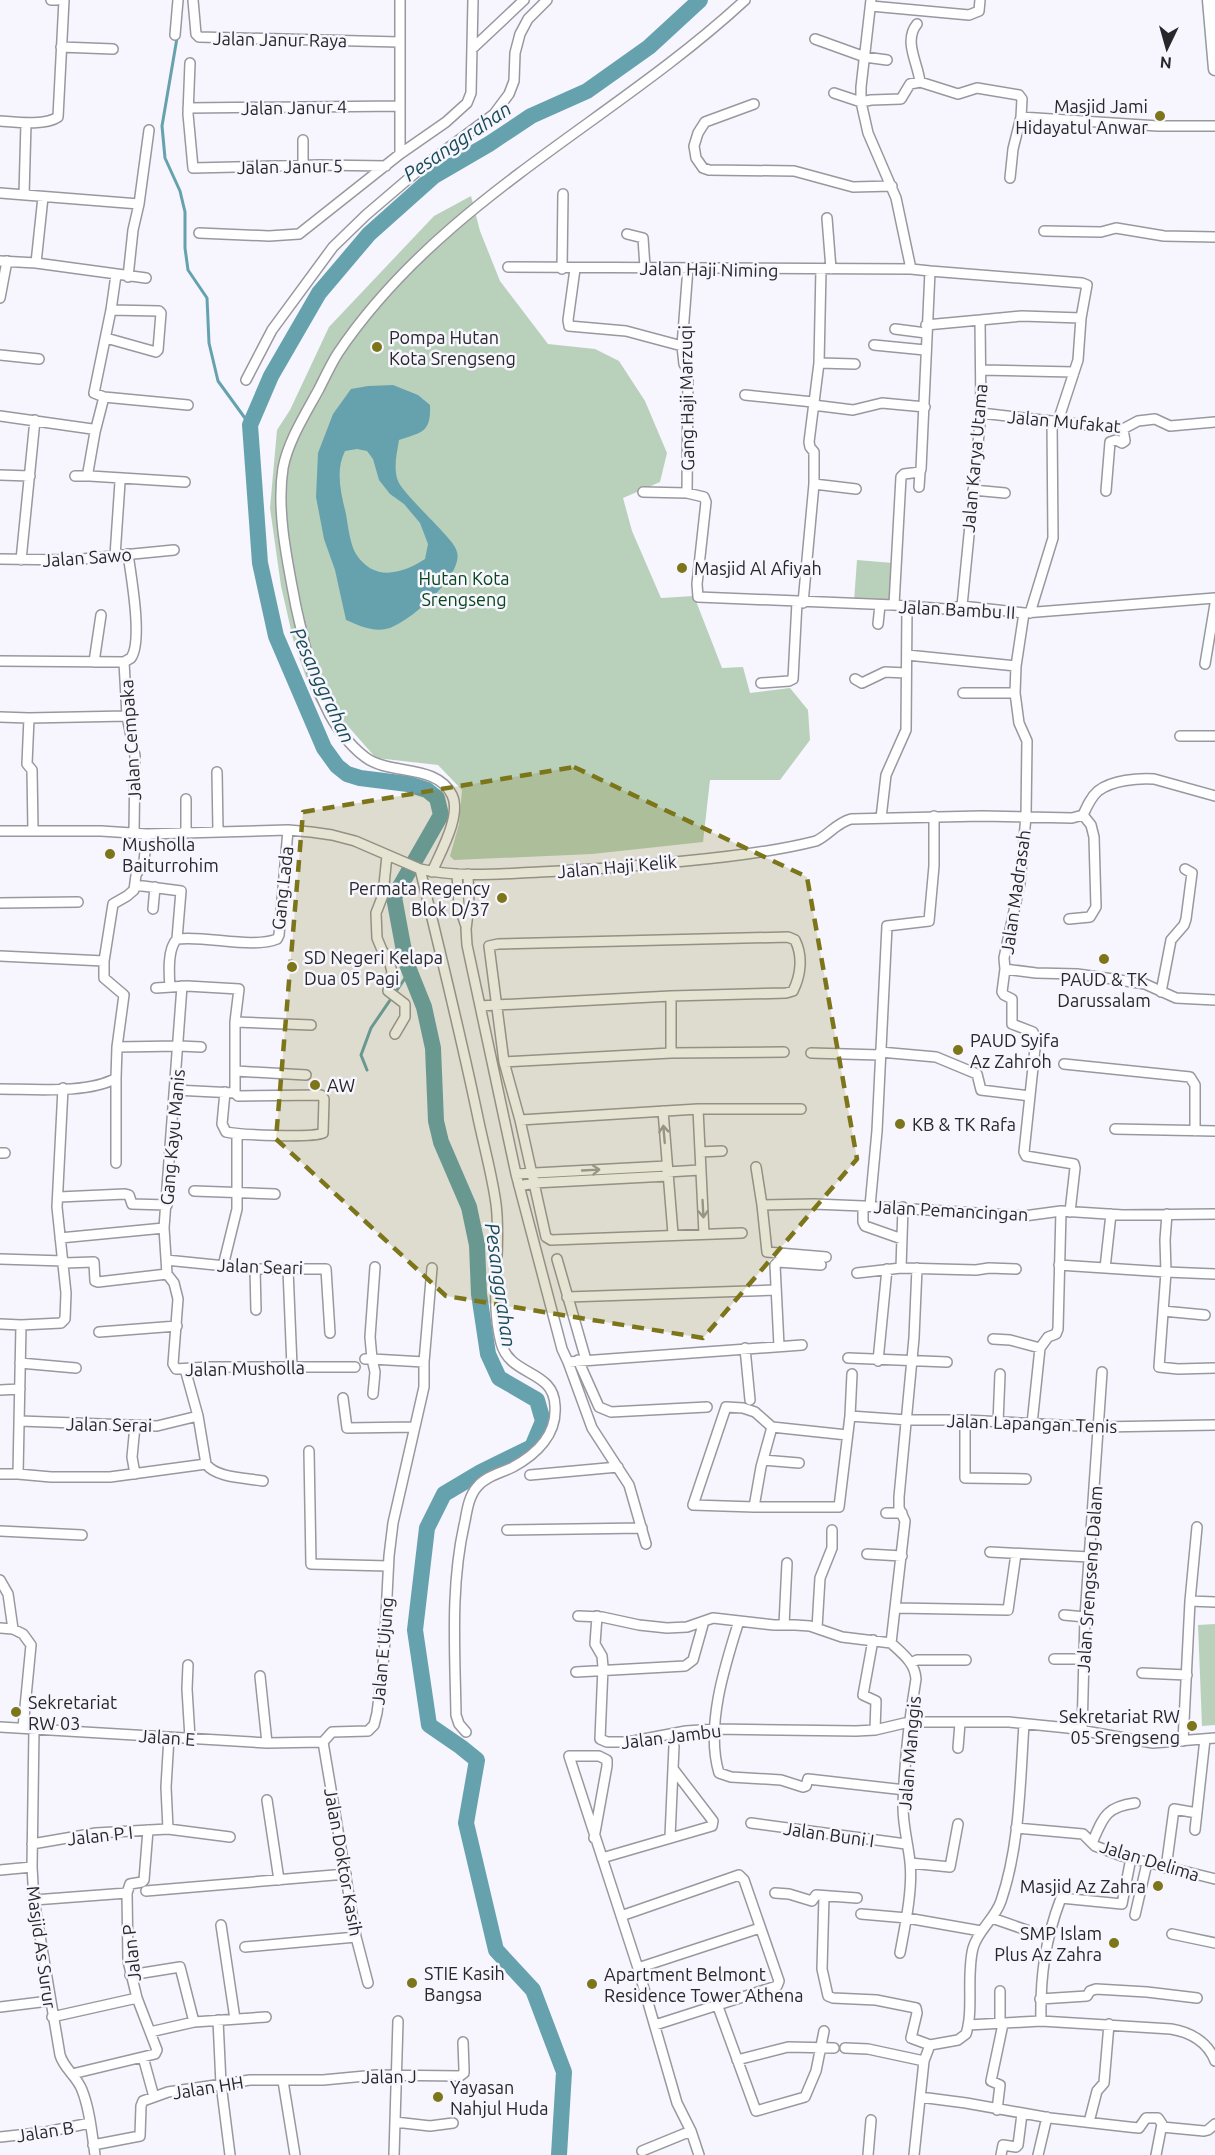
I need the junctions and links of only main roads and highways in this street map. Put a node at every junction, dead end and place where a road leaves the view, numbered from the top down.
1 (1209, 0) edge
2 (1214, 56) edge
3 (1215, 69) edge

1 - 2 main road
2 - 3 main road

